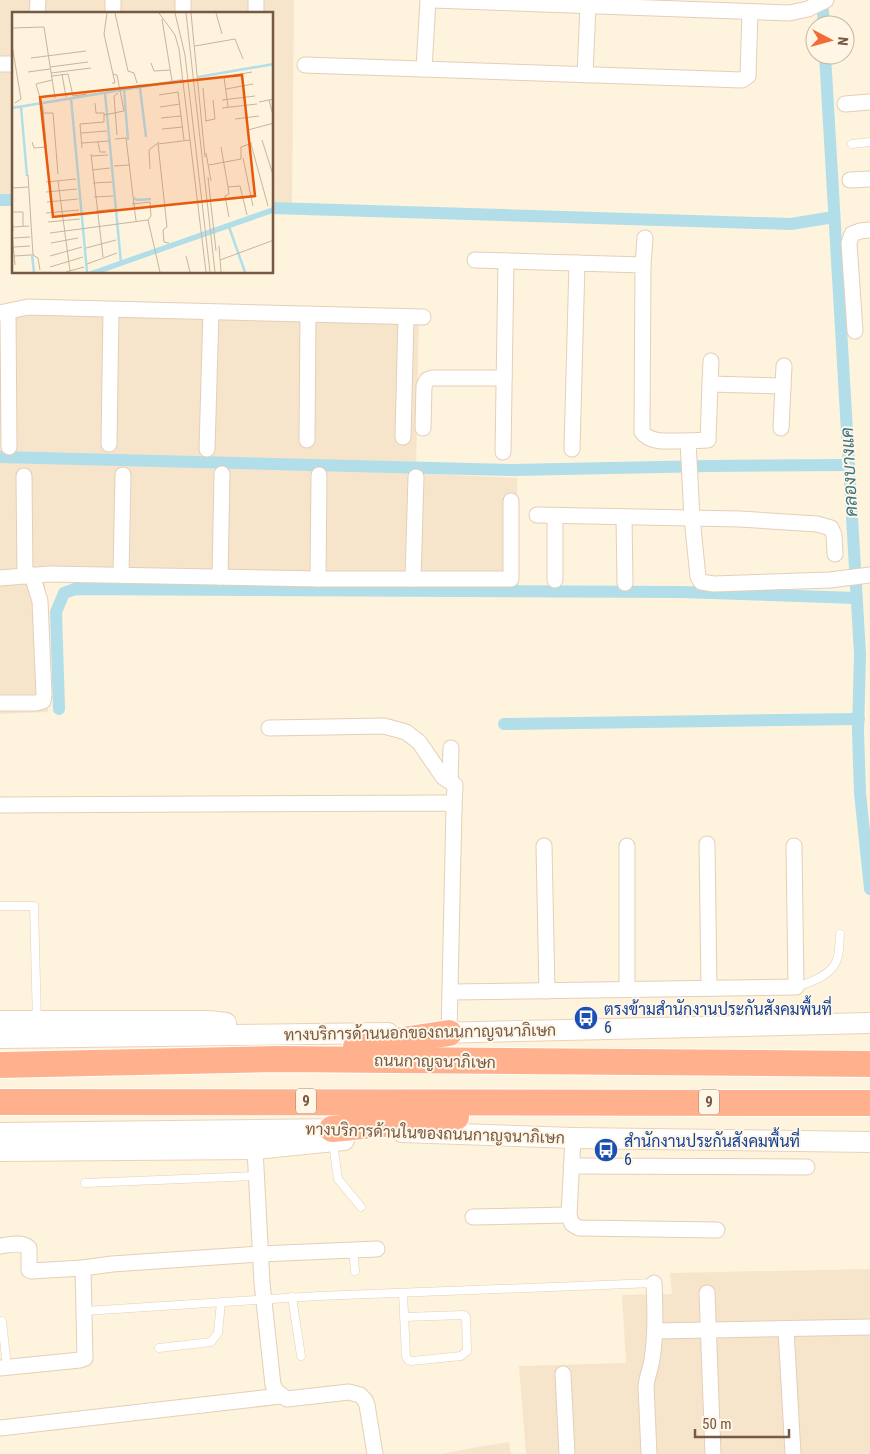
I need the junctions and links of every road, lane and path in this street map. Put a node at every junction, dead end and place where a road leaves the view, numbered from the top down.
1 (428, 0) edge
2 (432, 0) edge
3 (826, 0) edge
4 (508, 2) edge
5 (588, 5) junction
6 (750, 12) junction
7 (306, 65) dead end
8 (424, 69) junction
9 (585, 75) junction
10 (870, 102) edge
11 (845, 104) dead end
12 (870, 142) edge
13 (852, 144) dead end
14 (870, 179) edge
15 (850, 180) dead end
16 (870, 230) edge
17 (644, 238) dead end
18 (475, 260) dead end
19 (506, 261) junction
20 (577, 263) junction
21 (643, 264) junction
22 (111, 310) junction
23 (211, 312) junction
24 (4, 313) edge
25 (308, 314) junction
26 (406, 317) junction
27 (423, 317) dead end
28 (855, 331) dead end
29 (711, 361) dead end
30 (784, 366) dead end
31 (504, 378) junction
32 (710, 384) junction
33 (783, 386) junction
34 (423, 428) dead end
35 (781, 428) dead end
36 (403, 436) dead end
37 (307, 440) dead end
38 (109, 444) dead end
39 (688, 446) junction
40 (9, 447) dead end
41 (207, 449) dead end
42 (572, 449) dead end
43 (503, 452) dead end
44 (123, 474) dead end
45 (222, 474) dead end
46 (319, 475) dead end
47 (24, 476) dead end
48 (416, 477) dead end
49 (511, 501) dead end
50 (537, 515) dead end
51 (555, 516) junction
52 (624, 517) junction
53 (692, 518) junction
54 (835, 554) dead end
55 (28, 575) junction
56 (121, 575) junction
57 (870, 575) edge
58 (220, 577) junction
59 (0, 578) edge
60 (318, 578) junction
61 (413, 579) junction
62 (555, 580) dead end
63 (624, 583) dead end
64 (0, 702) edge
65 (269, 728) dead end
66 (451, 748) dead end
67 (450, 781) junction
68 (0, 805) edge
69 (454, 808) junction
70 (707, 844) dead end
71 (544, 846) dead end
72 (627, 846) dead end
73 (794, 846) dead end
74 (0, 906) edge
75 (840, 934) dead end
76 (796, 987) junction
77 (709, 988) junction
78 (627, 989) junction
79 (547, 991) junction
80 (450, 992) junction
81 (37, 1021) junction
82 (870, 1023) edge
83 (1, 1032) edge
84 (345, 1033) junction
85 (449, 1033) junction
86 (276, 1059) junction
87 (870, 1064) edge
88 (2, 1065) edge
89 (6, 1102) edge
90 (601, 1102) junction
91 (870, 1102) edge
92 (8, 1133) edge
93 (333, 1135) junction
94 (573, 1138) junction
95 (870, 1142) edge
96 (255, 1149) junction
97 (0, 1150) edge
98 (571, 1166) junction
99 (807, 1167) dead end
100 (256, 1176) junction
101 (85, 1183) dead end
102 (361, 1207) dead end
103 (568, 1215) junction
104 (473, 1217) dead end
105 (717, 1230) dead end
106 (0, 1246) edge
107 (354, 1250) junction
108 (377, 1250) dead end
109 (260, 1254) junction
110 (83, 1268) junction
111 (355, 1271) dead end
112 (654, 1283) joint
113 (402, 1293) junction
114 (707, 1293) dead end
115 (292, 1297) junction
116 (263, 1299) junction
117 (221, 1302) junction
118 (85, 1312) junction
119 (404, 1317) junction
120 (2, 1321) dead end
121 (870, 1327) edge
122 (786, 1329) junction
123 (708, 1330) junction
124 (655, 1332) junction
125 (159, 1348) dead end
126 (301, 1356) dead end
127 (4, 1368) edge
128 (563, 1374) dead end
129 (281, 1396) junction
130 (0, 1428) edge
131 (375, 1454) edge
132 (567, 1454) edge
133 (649, 1454) edge
134 (713, 1454) edge
135 (793, 1454) edge

1 - 8 street
2 - 4 street
3 - 6 street
4 - 5 street
5 - 6 street
5 - 9 street
6 - 9 street
7 - 8 street
8 - 9 street
10 - 11 street
12 - 13 lane
14 - 15 street
16 - 28 street
17 - 21 street
18 - 19 street
19 - 20 street
19 - 31 street
20 - 21 street
20 - 42 street
21 - 39 street
22 - 23 street
22 - 24 street
22 - 38 street
23 - 25 street
23 - 41 street
24 - 40 street
25 - 26 street
25 - 37 street
26 - 27 street
26 - 36 street
29 - 32 street
30 - 33 street
31 - 34 street
31 - 43 street
32 - 33 street
32 - 39 street
33 - 35 street
39 - 53 street
44 - 56 street
45 - 58 street
46 - 60 street
47 - 55 street
48 - 61 street
49 - 61 street
50 - 51 street
51 - 52 street
51 - 62 street
52 - 53 street
52 - 63 street
53 - 54 street
53 - 57 street
55 - 56 street
55 - 59 street
55 - 64 street
56 - 58 street
58 - 60 street
60 - 61 street
65 - 67 street
66 - 67 street
67 - 69 street
68 - 69 street
69 - 80 street
70 - 77 street
71 - 79 street
72 - 78 street
73 - 76 street
74 - 81 lane
75 - 76 lane
76 - 77 street
77 - 78 street
78 - 79 street
79 - 80 street
80 - 85 street
81 - 83 main road
81 - 84 main road
82 - 85 main road, ทางบริการด้านนอกของถนนกาญจนาภิเษก
83 - 84 main road, ทางบริการด้านนอกของถนนกาญจนาภิเษก
84 - 85 main road, ทางบริการด้านนอกของถนนกาญจนาภิเษก
85 - 86 highway
86 - 87 highway, ถนนกาญจนาภิเษก
86 - 88 highway, ถนนกาญจนาภิเษก
89 - 90 highway, 9
90 - 91 highway, 9
90 - 93 highway
92 - 93 main road, ทางบริการด้านในของถนนกาญจนาภิเษก
93 - 94 main road, ทางบริการด้านในของถนนกาญจนาภิเษก
93 - 96 main road
93 - 102 lane
94 - 95 main road, ทางบริการด้านในของถนนกาญจนาภิเษก
94 - 98 street
96 - 97 main road
96 - 100 street
98 - 99 street
98 - 103 street
100 - 101 lane
100 - 109 street
103 - 104 street
103 - 105 street
106 - 110 street
107 - 108 street
107 - 109 street
107 - 111 lane
109 - 110 street
109 - 116 street
110 - 118 street
112 - 113 lane
112 - 124 street
113 - 115 lane
113 - 119 lane
114 - 123 street
115 - 116 lane
115 - 126 lane
116 - 117 lane
116 - 129 street
117 - 118 lane
117 - 125 lane
118 - 127 street
119 - 119 lane
120 - 127 lane
121 - 122 street
122 - 123 street
122 - 135 street
123 - 124 street
123 - 134 street
124 - 133 street
128 - 132 street
129 - 130 street
129 - 131 street

